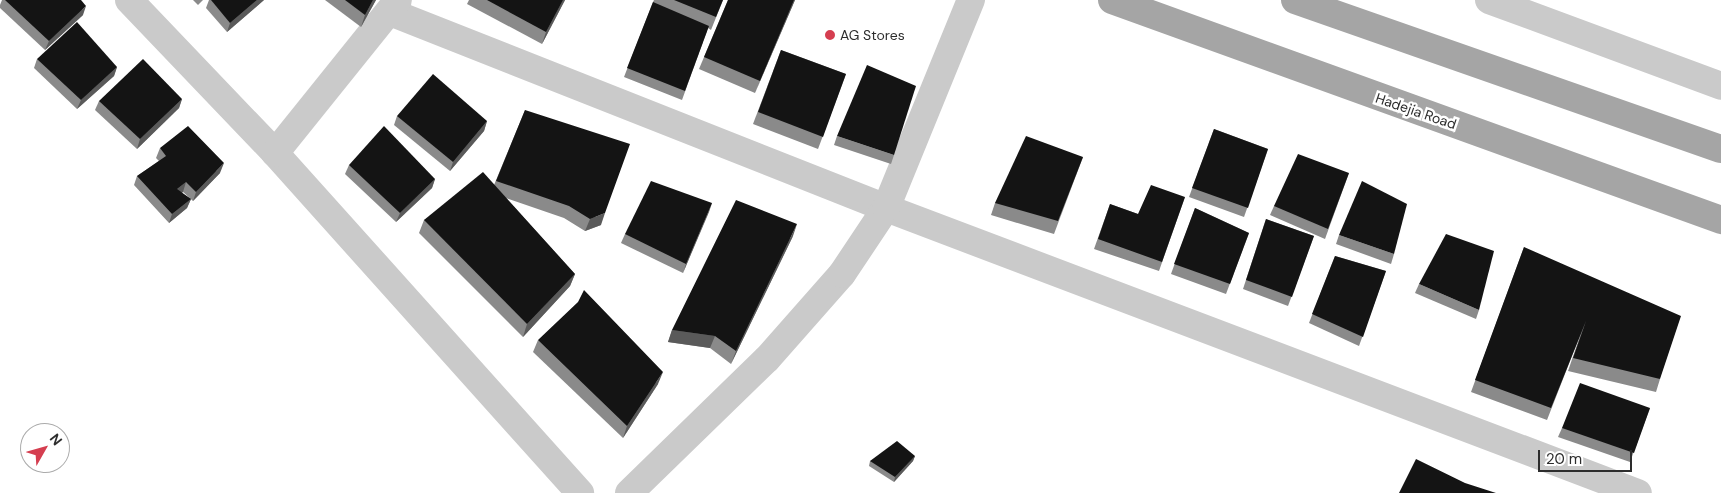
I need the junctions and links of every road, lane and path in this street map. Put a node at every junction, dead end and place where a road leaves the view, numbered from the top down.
1 (129, 0) edge
2 (971, 0) edge
3 (1112, 0) edge
4 (1295, 0) edge
5 (1489, 0) edge
6 (394, 6) edge
7 (1721, 86) edge
8 (1721, 149) edge
9 (276, 153) junction
10 (886, 208) junction
11 (1721, 220) edge
12 (580, 493) edge
13 (629, 493) edge
14 (1638, 493) edge

1 - 9 street
2 - 10 street
3 - 11 main road, Hadejia Road
4 - 8 main road
5 - 7 street
6 - 9 street
6 - 10 street
9 - 12 street
10 - 13 street
10 - 14 street

